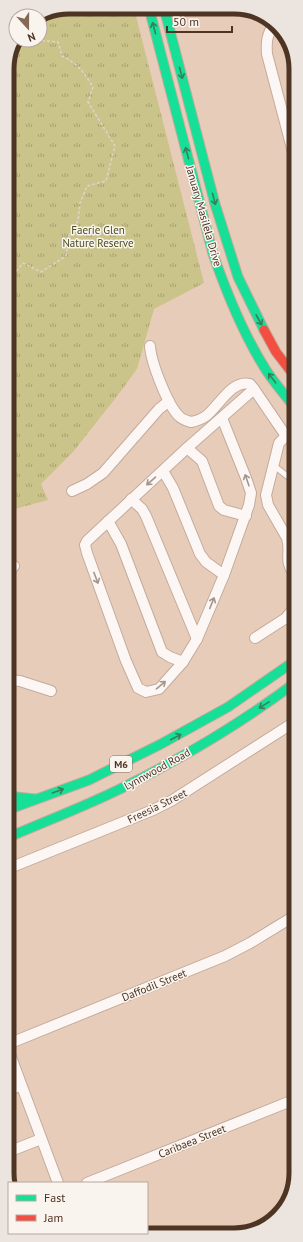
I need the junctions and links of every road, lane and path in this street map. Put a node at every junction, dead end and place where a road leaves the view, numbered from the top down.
1 (151, 14) edge
2 (166, 14) edge
3 (271, 29) edge
4 (48, 41) edge
5 (289, 134) edge
6 (14, 275) edge
7 (150, 346) dead end
8 (289, 369) edge
9 (254, 390) junction
10 (289, 400) edge
11 (169, 401) junction
12 (222, 418) junction
13 (289, 434) edge
14 (286, 436) junction
15 (188, 448) junction
16 (273, 466) junction
17 (163, 470) junction
18 (289, 478) edge
19 (72, 491) dead end
20 (131, 499) junction
21 (246, 516) junction
22 (108, 521) junction
23 (289, 566) edge
24 (224, 575) junction
25 (289, 614) edge
26 (255, 638) dead end
27 (197, 639) junction
28 (183, 662) junction
29 (289, 665) edge
30 (14, 681) edge
31 (289, 687) edge
32 (51, 691) dead end
33 (289, 726) edge
34 (172, 760) junction
35 (14, 796) edge
36 (35, 799) junction
37 (14, 807) edge
38 (14, 827) edge
39 (14, 835) edge
40 (14, 866) edge
41 (289, 919) edge
42 (14, 1042) edge
43 (14, 1066) edge
44 (21, 1085) junction
45 (14, 1088) edge
46 (289, 1102) edge
47 (41, 1139) junction
48 (14, 1150) edge
49 (106, 1180) edge
50 (58, 1182) edge
51 (93, 1182) edge

10 -> 1 main road, January Masilela Drive
2 -> 8 main road, January Masilela Drive
3 - 5 street
4 - 6 path
7 - 11 street
9 - 11 street
9 - 12 street
9 - 14 street
11 - 19 street
12 - 15 street
21 -> 12 street
13 - 14 street
14 - 16 street
15 - 17 street
15 - 21 street
16 - 18 lane
16 - 23 street
17 -> 20 street
17 - 24 street
20 - 22 street
20 - 27 street
21 - 24 street
22 - 28 street
22 -> 28 street
27 -> 24 street
25 - 26 street
27 - 28 street
36 -> 29 main road, Lynnwood Road / M6
30 - 32 street
31 -> 34 main road, Lynnwood Road / M6
33 - 40 street, Freesia Street
34 - 38 main road
34 - 39 main road, Lynnwood Road / M6
35 - 36 main road
36 - 37 main road, Lynnwood Road / M6
41 - 42 street, Daffodil Street
43 - 44 street
44 - 45 street
44 - 47 street
46 - 49 street, Caribaea Street
47 - 48 street
47 - 50 street
49 - 51 street, Caribaea Street

